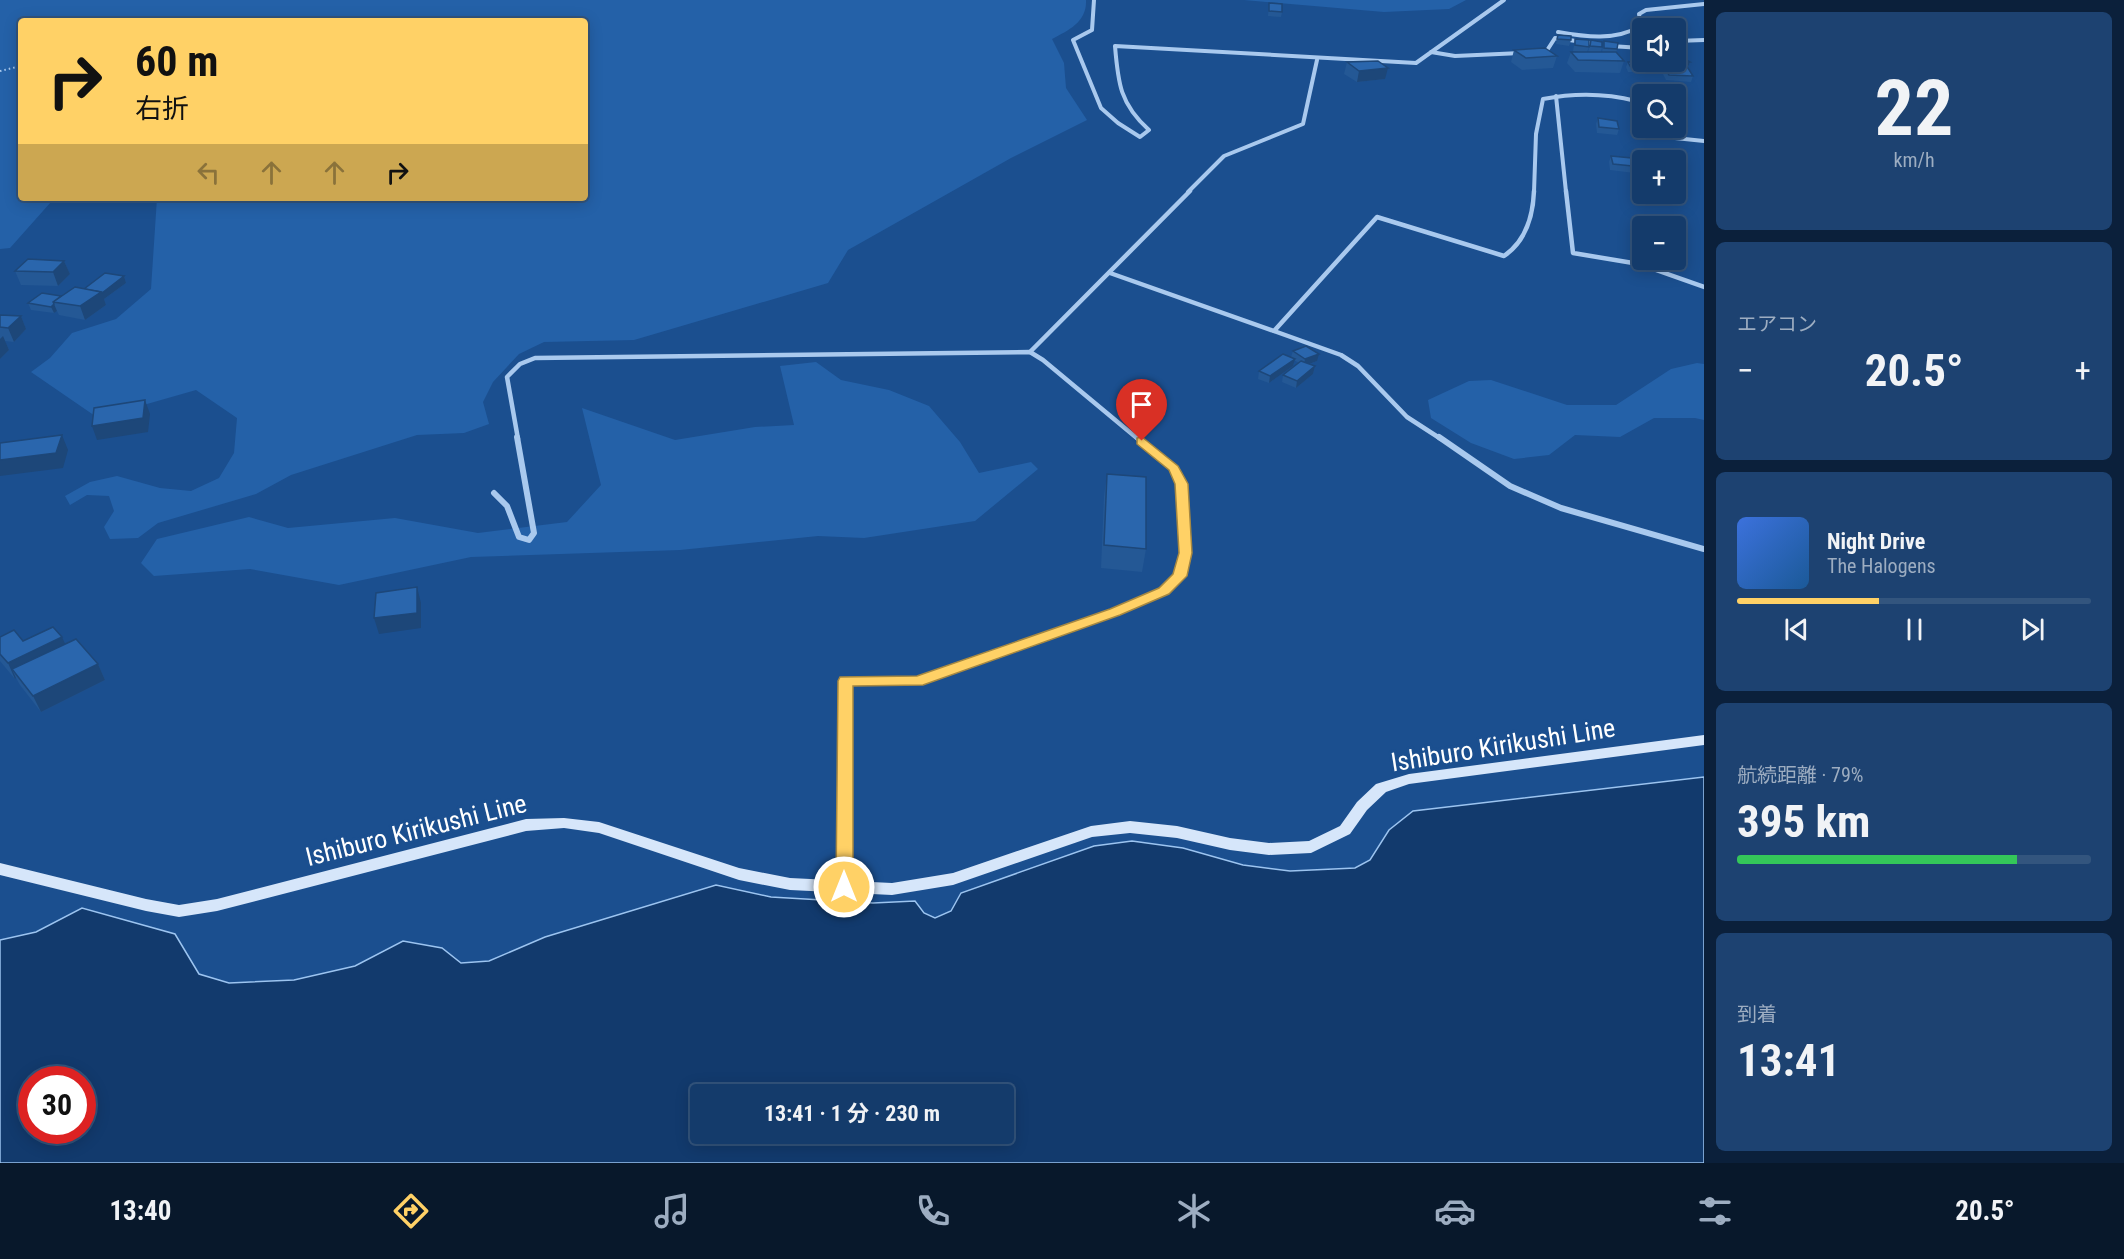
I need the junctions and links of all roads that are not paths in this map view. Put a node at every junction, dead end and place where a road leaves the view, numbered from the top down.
1 (1094, 0) edge
2 (1504, 0) edge
3 (1704, 4) edge
4 (1558, 32) dead end
5 (1704, 40) edge
6 (1686, 41) edge
7 (1632, 49) edge
8 (1431, 52) junction
9 (1535, 52) edge
10 (1523, 53) edge
11 (1317, 60) junction
12 (1556, 96) junction
13 (1632, 100) edge
14 (1675, 138) edge
15 (1704, 141) edge
16 (1110, 273) junction
17 (1704, 287) edge
18 (1274, 331) junction
19 (1030, 352) junction
20 (494, 493) dead end
21 (1704, 549) edge
22 (1704, 740) edge
23 (0, 869) edge
24 (844, 887) junction

1 - 11 street
2 - 8 street
3 - 4 street
5 - 6 street
7 - 9 street
8 - 10 street
8 - 11 street
11 - 16 street
12 - 13 street
12 - 17 street
12 - 18 street
14 - 15 street
16 - 18 street
16 - 19 street
18 - 21 street
19 - 20 street
19 - 24 street
22 - 24 main road, Ishiburo Kirikushi Line
23 - 24 main road, Ishiburo Kirikushi Line

